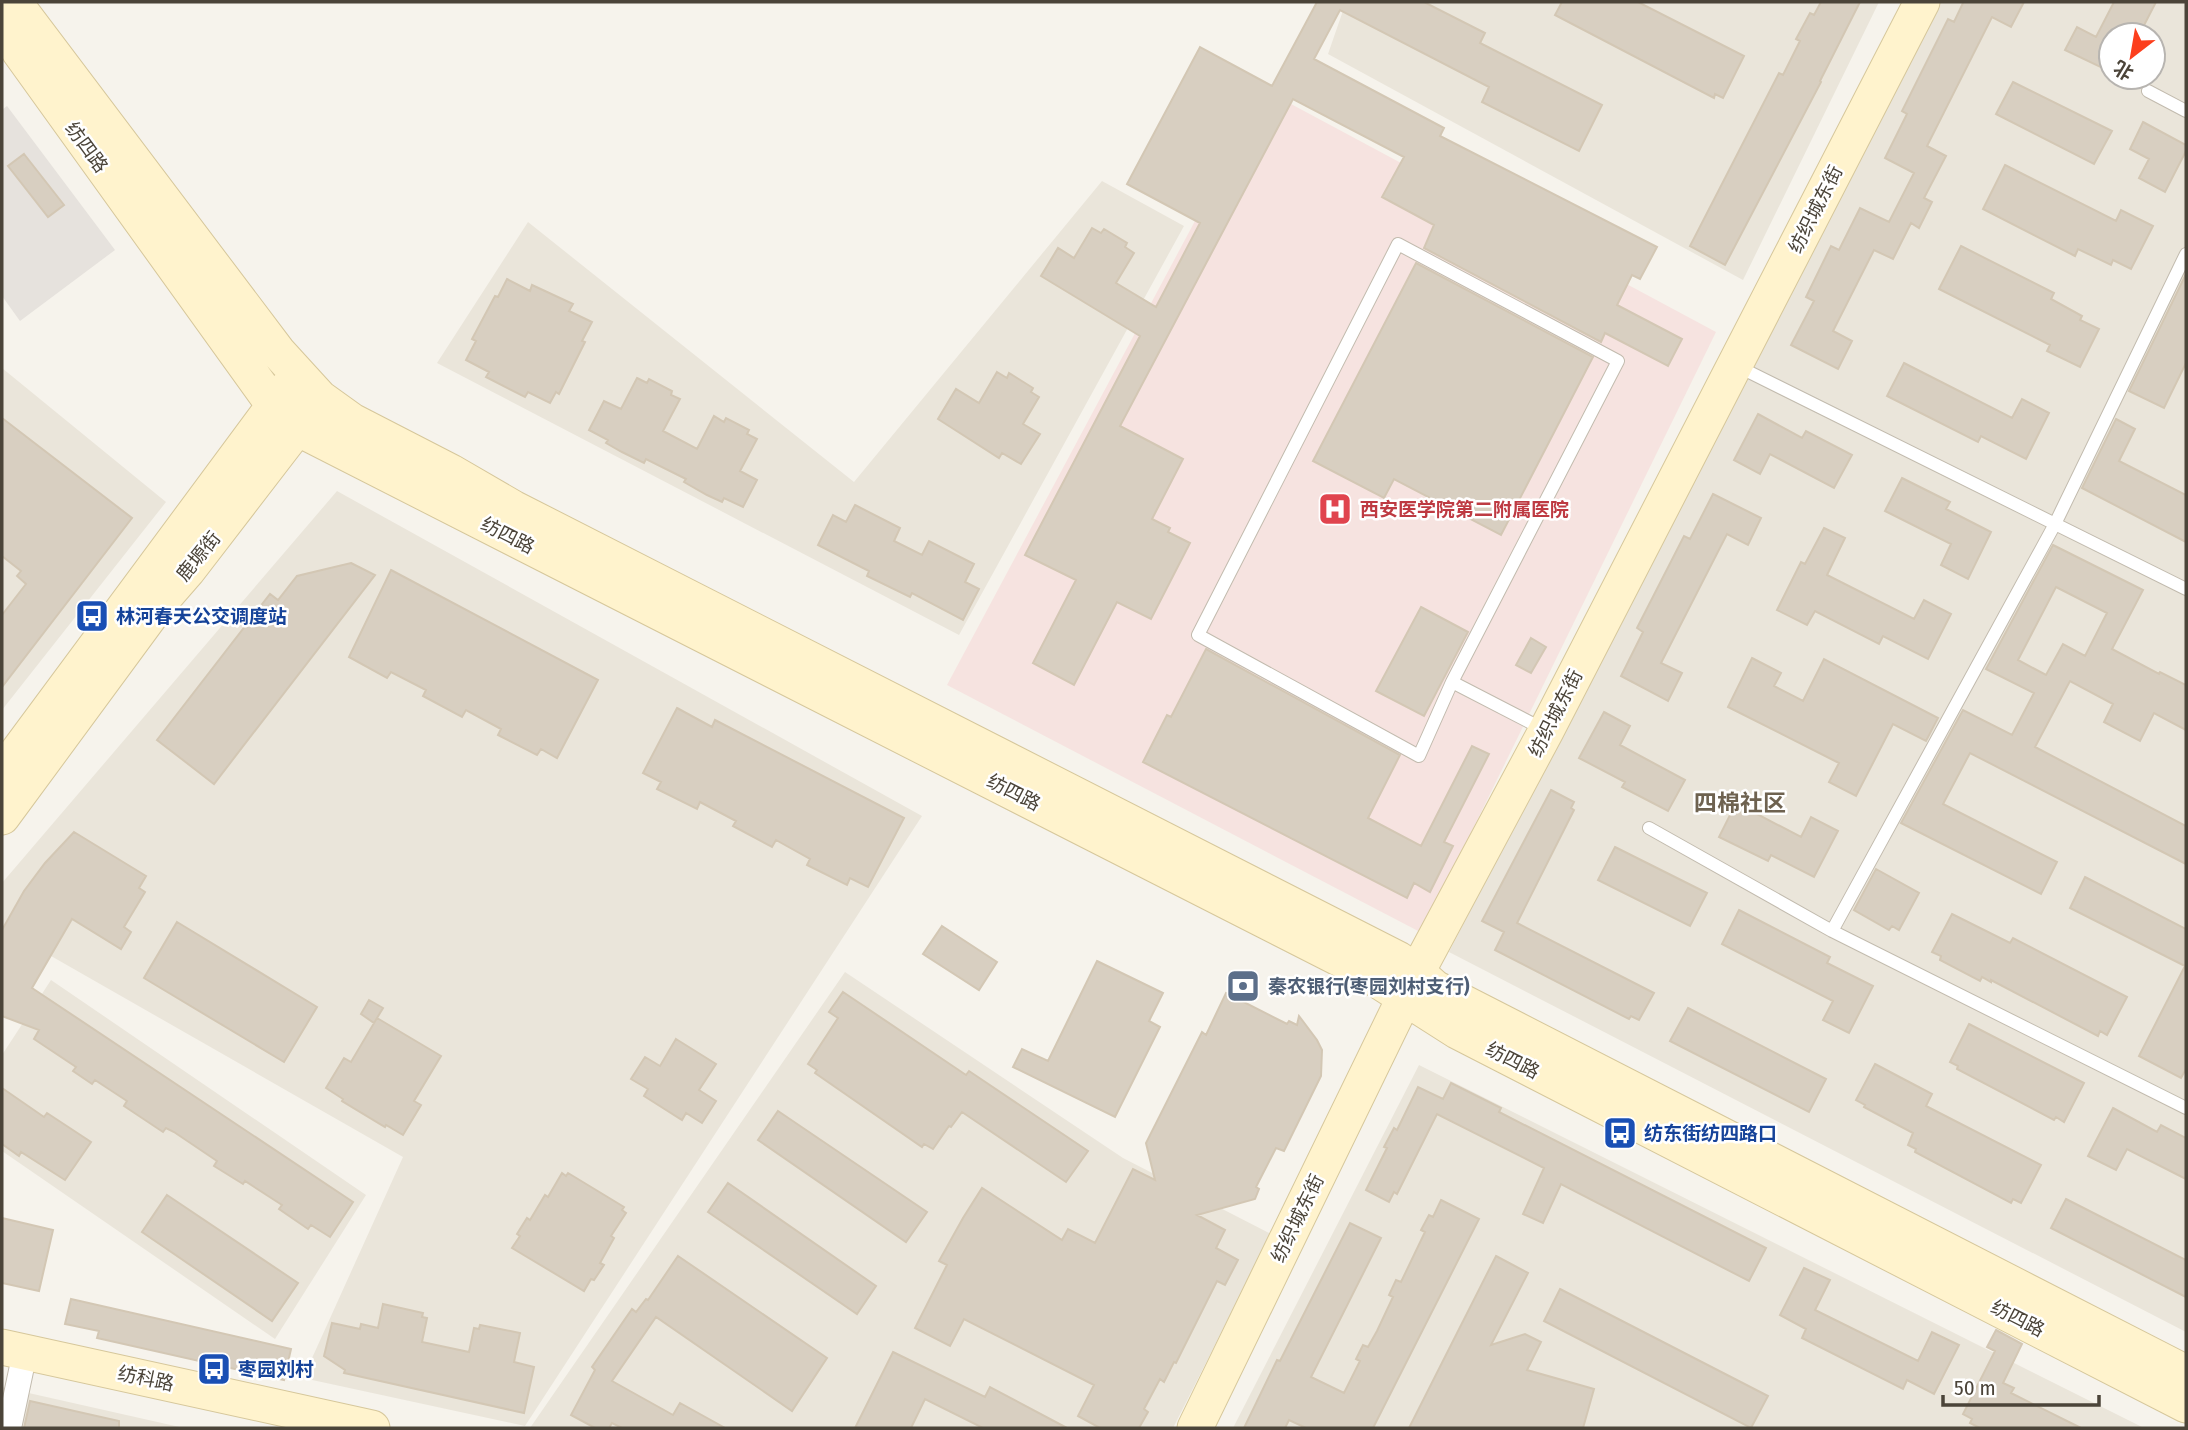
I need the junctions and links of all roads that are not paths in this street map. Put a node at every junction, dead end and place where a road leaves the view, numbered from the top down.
1 (12, 2) edge
2 (1922, 2) edge
3 (2148, 91) dead end
4 (2186, 111) edge
5 (2186, 254) edge
6 (1734, 365) junction
7 (309, 386) junction
8 (286, 417) junction
9 (2055, 524) junction
10 (2186, 589) edge
11 (1452, 682) junction
12 (1546, 731) junction
13 (2, 773) edge
14 (2, 817) edge
15 (1649, 828) dead end
16 (1832, 930) junction
17 (1411, 985) junction
18 (2186, 1108) edge
19 (14, 1349) edge
20 (2186, 1373) edge
21 (2186, 1405) edge
22 (9, 1428) edge
23 (372, 1428) edge
24 (1195, 1428) edge

1 - 7 street, 纺四路
1 - 8 street, 纺四路
2 - 6 street, 纺织城东街
3 - 4 lane
5 - 9 lane
6 - 9 lane
6 - 12 street, 纺织城东街
7 - 8 street, 鹿塬街
7 - 17 street, 纺四路
8 - 13 street, 鹿塬街
8 - 14 street, 鹿塬街
8 - 17 street, 纺四路
9 - 10 lane
9 - 16 lane
11 - 11 lane
11 - 12 lane
12 - 17 street, 纺织城东街
15 - 16 lane
16 - 18 lane
17 - 20 street, 纺四路
17 - 21 street, 纺四路
17 - 24 street, 纺织城东街
19 - 22 street
19 - 23 street, 纺科路

